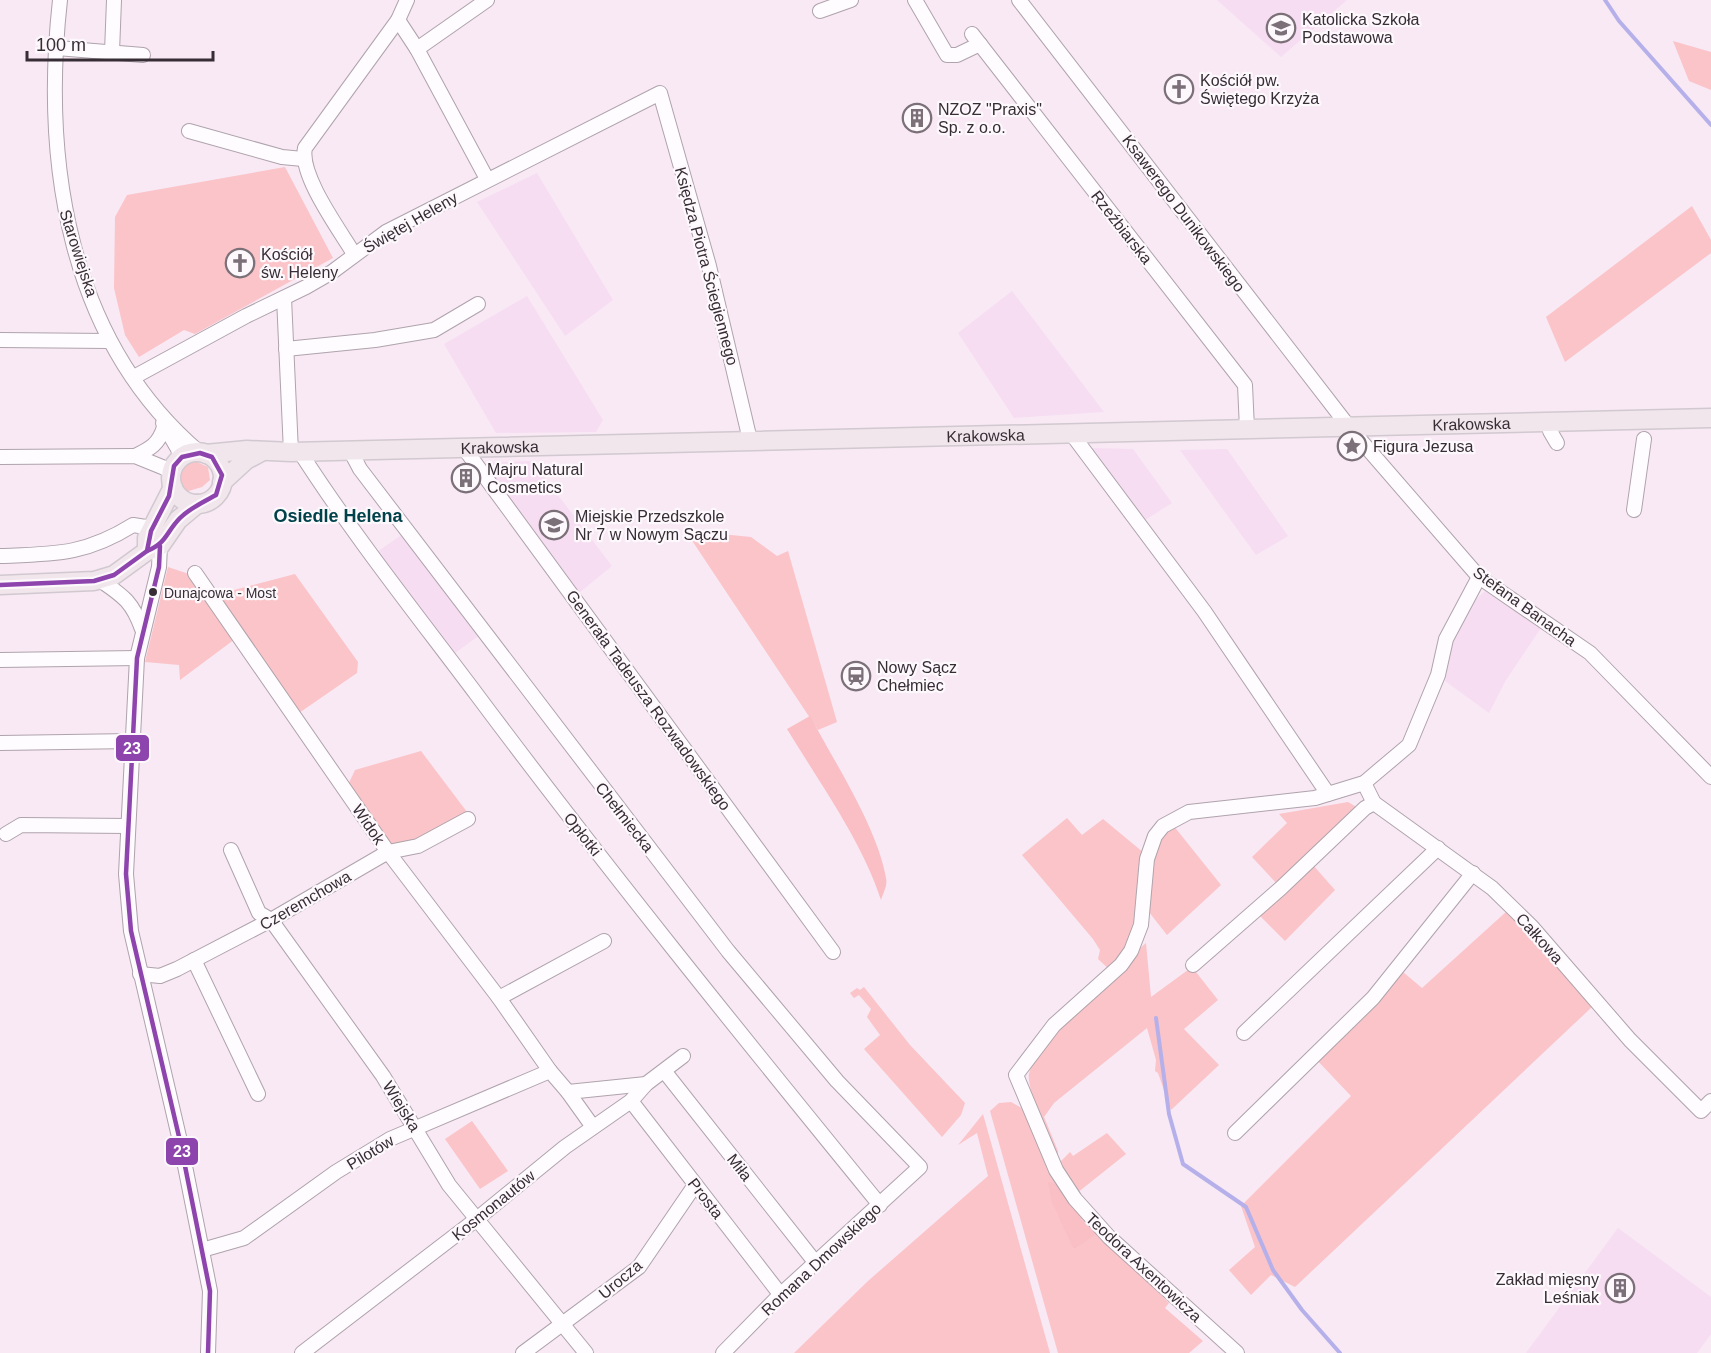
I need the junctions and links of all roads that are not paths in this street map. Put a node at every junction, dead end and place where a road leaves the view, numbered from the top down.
1 (60, 0) edge
2 (114, 0) edge
3 (407, 0) edge
4 (487, 0) edge
5 (851, 0) edge
6 (915, 0) edge
7 (1019, 0) edge
8 (820, 11) dead end
9 (398, 20) junction
10 (57, 48) junction
11 (417, 49) junction
12 (112, 52) junction
13 (143, 55) dead end
14 (660, 93) joint
15 (189, 131) dead end
16 (303, 159) junction
17 (486, 180) junction
18 (354, 254) junction
19 (284, 298) junction
20 (478, 304) dead end
21 (0, 340) edge
22 (109, 340) junction
23 (286, 349) junction
24 (134, 377) junction
25 (1711, 418) edge
26 (163, 421) junction
27 (1348, 427) junction
28 (1247, 429) junction
29 (1071, 433) junction
30 (1644, 439) dead end
31 (750, 440) junction
32 (464, 448) junction
33 (350, 450) junction
34 (261, 452) junction
35 (296, 452) junction
36 (135, 456) junction
37 (0, 457) edge
38 (186, 464) junction
39 (222, 482) junction
40 (198, 504) junction
41 (1634, 510) dead end
42 (152, 528) junction
43 (153, 549) junction
44 (0, 556) edge
45 (195, 573) dead end
46 (1479, 577) junction
47 (100, 580) junction
48 (0, 585) edge
49 (142, 629) junction
50 (137, 658) junction
51 (0, 660) edge
52 (133, 741) junction
53 (0, 743) edge
54 (1711, 777) edge
55 (1364, 783) junction
56 (1328, 794) junction
57 (1374, 803) junction
58 (468, 819) dead end
59 (129, 826) junction
60 (6, 834) dead end
61 (1438, 848) junction
62 (231, 850) dead end
63 (388, 852) junction
64 (1473, 873) junction
65 (271, 921) junction
66 (603, 941) dead end
67 (833, 952) dead end
68 (194, 960) junction
69 (1193, 965) dead end
70 (140, 974) junction
71 (499, 998) junction
72 (1244, 1033) dead end
73 (683, 1056) dead end
74 (550, 1071) junction
75 (664, 1072) junction
76 (646, 1084) junction
77 (568, 1092) junction
78 (258, 1095) dead end
79 (631, 1101) junction
80 (1706, 1106) edge
81 (415, 1127) junction
82 (594, 1127) junction
83 (1235, 1133) dead end
84 (920, 1167) joint
85 (696, 1185) junction
86 (880, 1205) junction
87 (478, 1218) junction
88 (202, 1250) junction
89 (814, 1262) junction
90 (780, 1294) junction
91 (562, 1323) junction
92 (208, 1353) edge
93 (302, 1353) edge
94 (523, 1353) edge
95 (586, 1353) edge
96 (723, 1353) edge
97 (1237, 1353) edge

1 - 10 street, Starowiejska
2 - 12 street
3 - 9 street
4 - 11 street
5 - 8 street
6 - 28 street, Rzeźbiarska
7 - 27 street, Ksawerego Dunikowskiego
9 - 11 street
9 - 16 street
10 - 12 street
10 - 22 street, Starowiejska
11 - 17 street
12 - 13 street
14 - 17 street, Świętej Heleny
14 - 31 street, Księdza Piotra Ściegiennego
15 - 16 street
16 - 18 street
17 - 18 street, Świętej Heleny
18 - 19 street, Świętej Heleny
19 - 23 street
19 - 24 street, Świętej Heleny
20 - 23 street
21 - 22 street
22 - 24 street, Starowiejska
23 - 35 street
24 - 26 street, Starowiejska
25 - 27 main road, Krakowska
26 - 36 street
26 - 38 street, Starowiejska
27 - 28 main road, Krakowska
27 - 46 street, Stefana Banacha
28 - 29 main road, Krakowska
29 - 31 main road, Krakowska
29 - 56 street
30 - 41 street
31 - 32 main road, Krakowska
32 - 33 main road, Krakowska
32 - 67 street, Generała Tadeusza Rozwadowskiego
33 - 35 main road, Krakowska
33 - 84 street, Chełmiecka
34 - 35 main road, Krakowska
34 - 38 main road, Krakowska
34 - 39 main road
35 - 86 street, Opłotki
36 - 37 street, Krakowska
36 - 38 street, Krakowska
38 - 39 main road
38 - 40 main road
38 - 42 main road
39 - 40 main road
40 - 43 main road
42 - 43 main road
42 - 44 street
43 - 47 main road
43 - 49 street
45 - 63 street, Widok
46 - 54 street, Stefana Banacha
46 - 55 street
47 - 48 main road
47 - 49 street
49 - 50 street
50 - 51 street
50 - 52 street
52 - 53 street
52 - 59 street
55 - 56 street
55 - 57 street, Całkowa
56 - 97 street, Teodora Axentowicza
57 - 61 street, Całkowa
57 - 69 street
58 - 63 street, Czeremchowa
59 - 60 street
59 - 70 street
61 - 64 street, Całkowa
61 - 72 street
62 - 65 street, Wiejska
63 - 65 street, Czeremchowa
63 - 71 street, Widok
64 - 80 street, Całkowa
64 - 83 street
65 - 68 street, Czeremchowa
65 - 81 street, Wiejska
66 - 71 street
68 - 70 street, Czeremchowa
68 - 78 street
70 - 88 street
71 - 74 street, Widok
73 - 75 street, Kosmonautów
74 - 77 street
74 - 81 street, Pilotów
75 - 76 street, Kosmonautów
75 - 89 street, Miła
76 - 77 street
76 - 79 street, Kosmonautów
77 - 82 street
79 - 82 street, Kosmonautów
79 - 85 street, Prosta
81 - 87 street, Wiejska
81 - 88 street, Pilotów
82 - 87 street, Kosmonautów
84 - 86 street, Romana Dmowskiego
85 - 90 street, Prosta
85 - 91 street, Urocza
86 - 89 street, Romana Dmowskiego
87 - 91 street, Wiejska
87 - 93 street, Kosmonautów
88 - 92 street
89 - 90 street, Romana Dmowskiego
90 - 96 street, Romana Dmowskiego
91 - 94 street, Urocza
91 - 95 street, Wiejska

